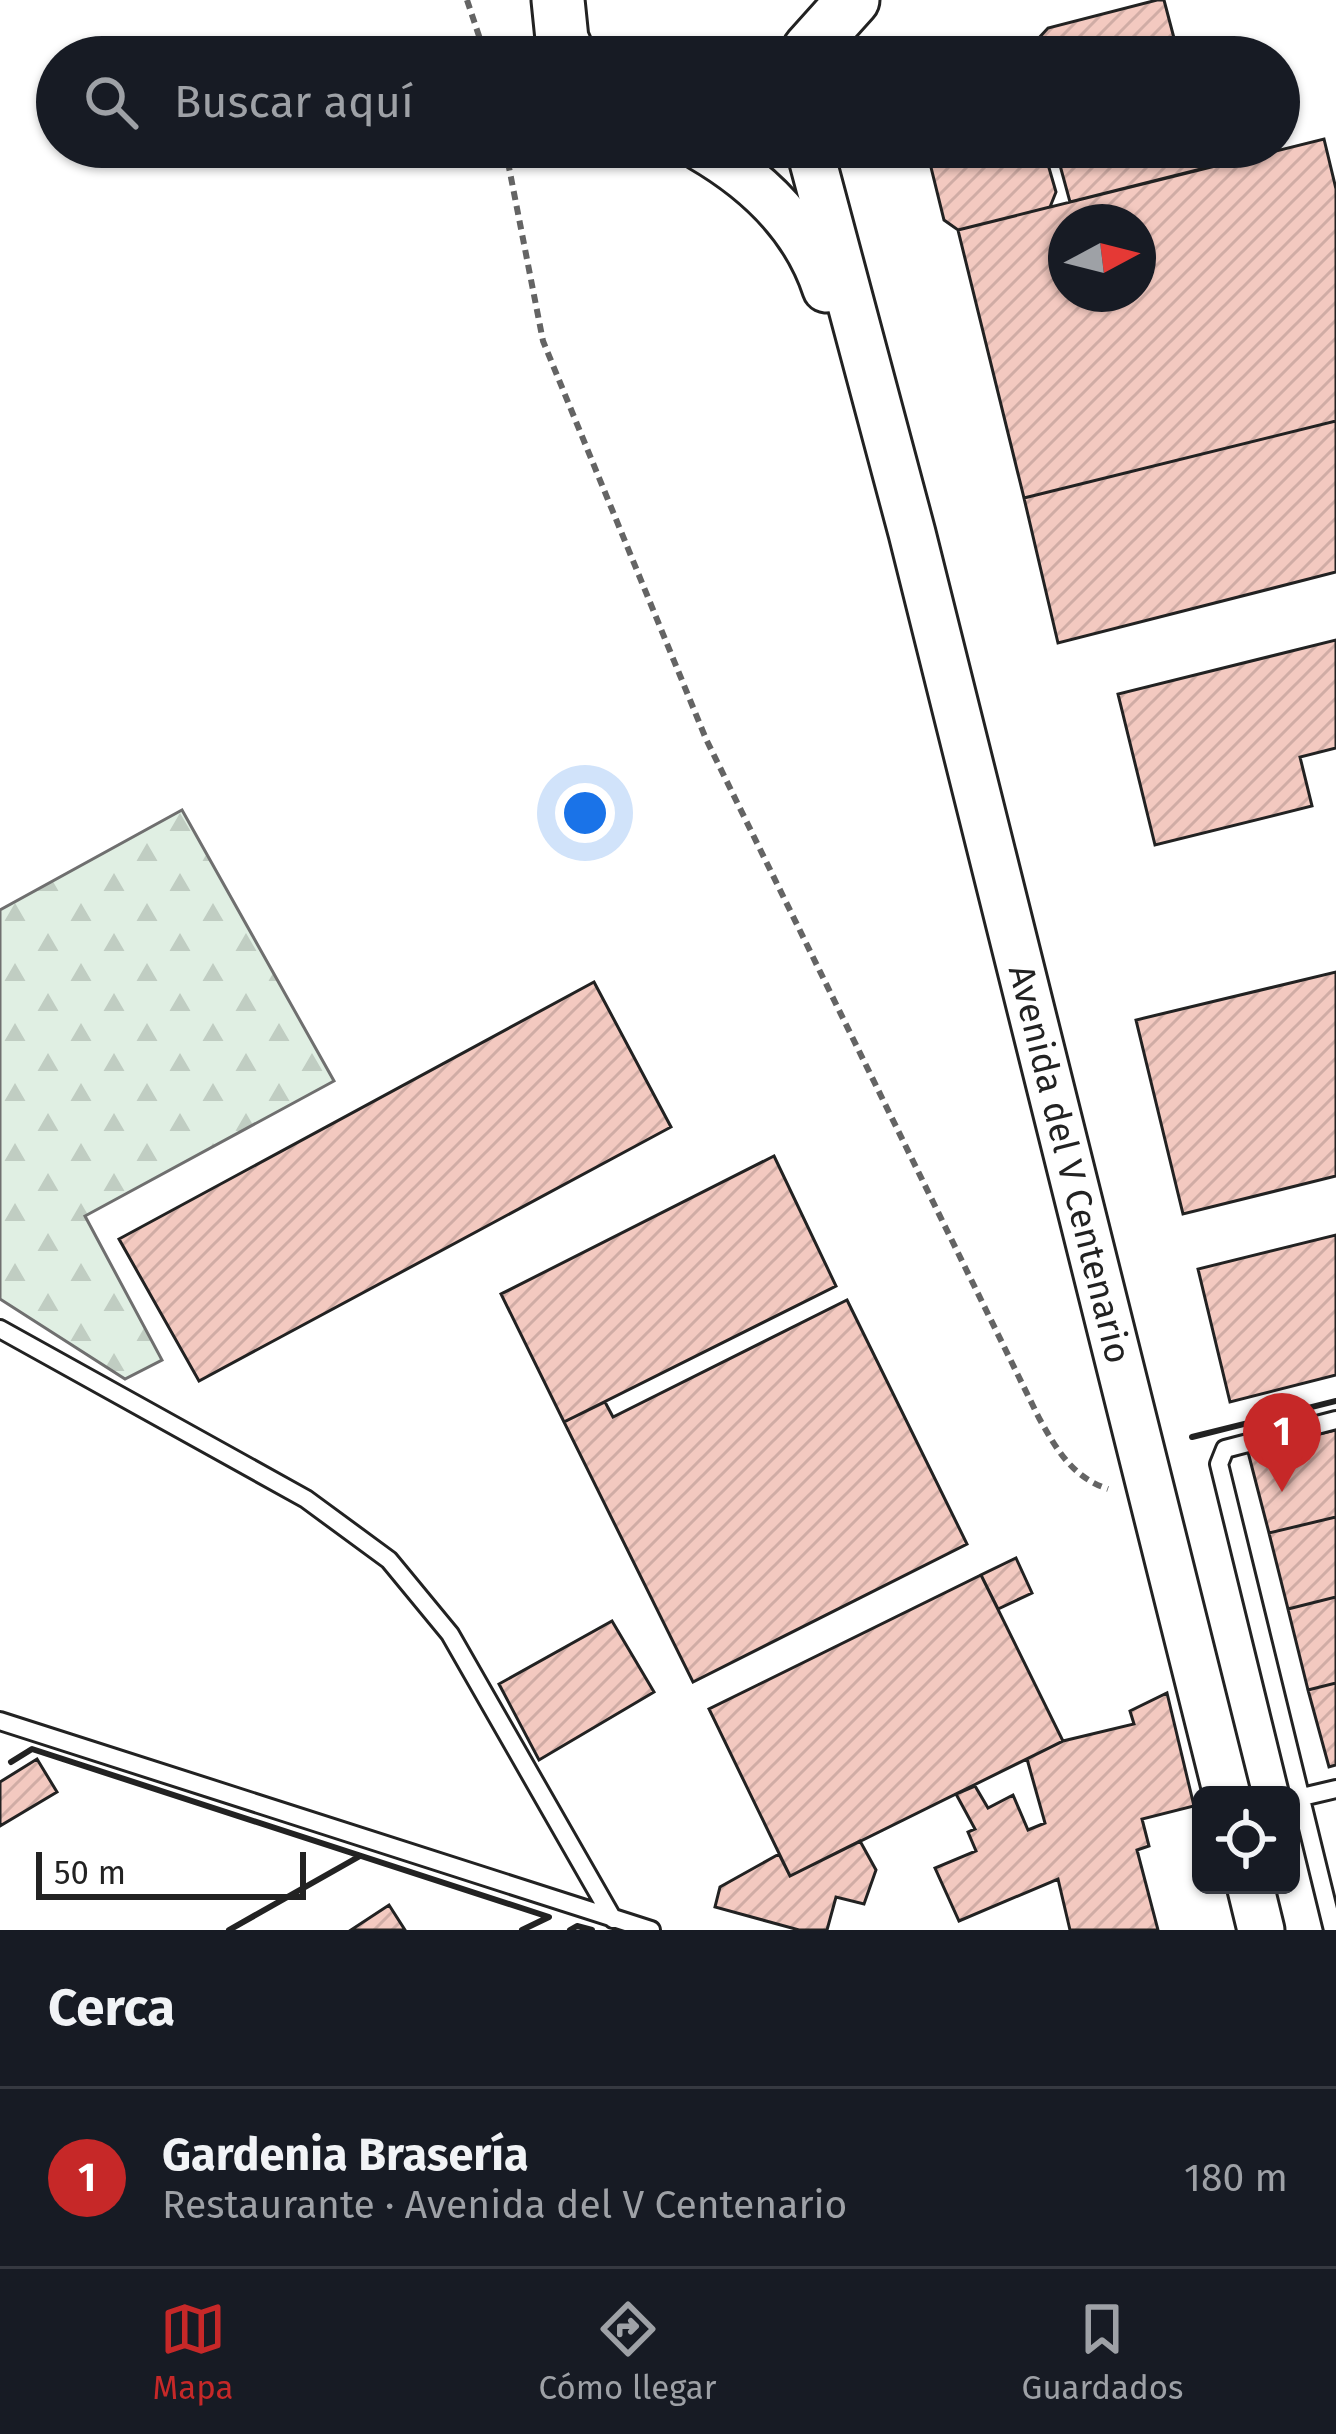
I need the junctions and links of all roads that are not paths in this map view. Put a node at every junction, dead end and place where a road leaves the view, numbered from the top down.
1 (558, 0) edge
2 (853, 0) edge
3 (562, 36) edge
4 (810, 36) edge
5 (732, 168) edge
6 (815, 168) edge
7 (912, 533) junction
8 (0, 1329) edge
9 (1336, 1420) edge
10 (0, 1721) edge
11 (1225, 1786) edge
12 (1336, 1789) edge
13 (1302, 1797) junction
14 (1252, 1894) edge
15 (614, 1919) junction
16 (651, 1930) edge
17 (1261, 1930) edge
18 (1334, 1930) edge

1 - 3 main road
2 - 4 main road
5 - 7 main road, Avenida del V Centenario
6 - 7 main road, Avenida del V Centenario
7 - 11 main road, Avenida del V Centenario
8 - 15 lane
9 - 13 lane
10 - 15 lane
12 - 13 lane
13 - 18 lane
14 - 17 main road
15 - 16 lane

